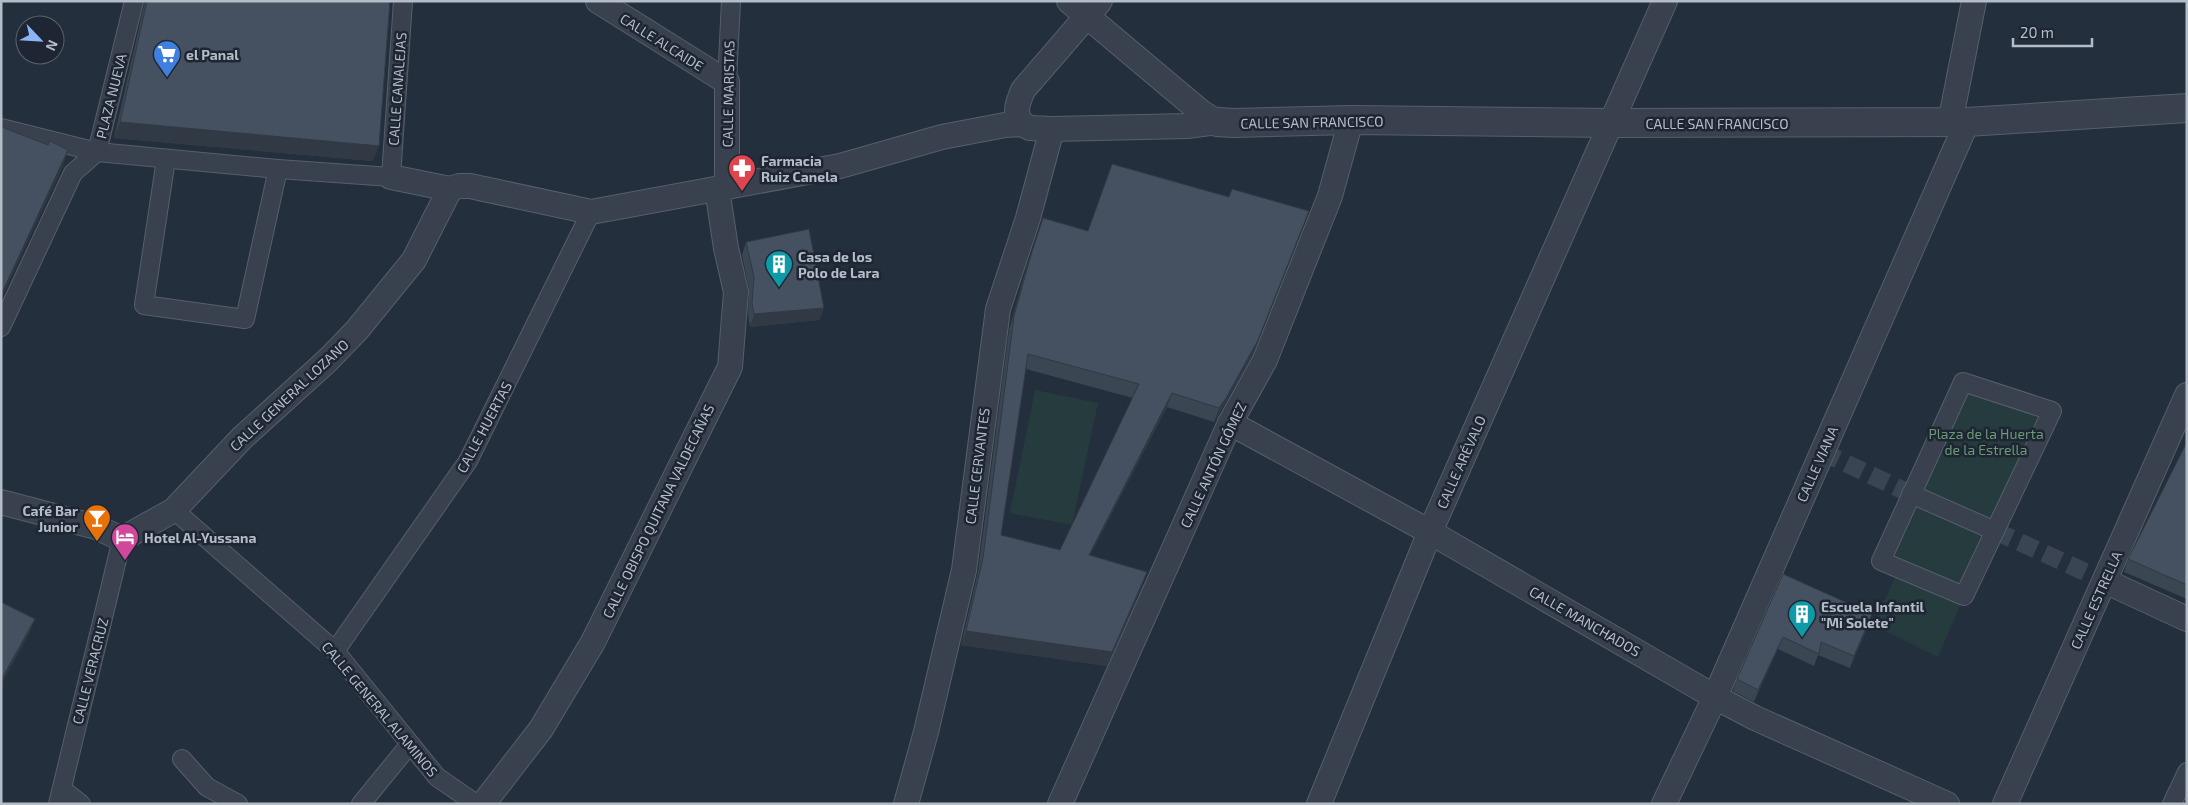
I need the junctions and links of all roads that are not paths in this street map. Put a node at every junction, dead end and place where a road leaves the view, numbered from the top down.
1 (134, 1) edge
2 (403, 1) edge
3 (598, 1) edge
4 (731, 1) edge
5 (1665, 1) edge
6 (1974, 1) edge
7 (1085, 6) edge
8 (727, 82) junction
9 (2187, 108) edge
10 (1351, 120) junction
11 (1217, 122) junction
12 (1612, 123) junction
13 (1959, 123) junction
14 (1022, 124) junction
15 (1, 128) edge
16 (1052, 130) junction
17 (97, 152) junction
18 (166, 159) junction
19 (278, 170) junction
20 (391, 177) junction
21 (722, 188) junction
22 (450, 189) junction
23 (591, 212) junction
24 (1, 327) edge
25 (2187, 395) edge
26 (1230, 423) junction
27 (1911, 494) junction
28 (1, 502) edge
29 (174, 510) junction
30 (1995, 531) junction
31 (1430, 532) junction
32 (122, 539) junction
33 (2105, 581) junction
34 (2187, 619) edge
35 (335, 651) junction
36 (1715, 697) junction
37 (410, 744) junction
38 (182, 759) dead end
39 (2187, 772) edge
40 (60, 796) edge
41 (81, 804) edge
42 (238, 804) edge
43 (361, 804) edge
44 (476, 804) edge
45 (483, 804) edge
46 (906, 804) edge
47 (1060, 804) edge
48 (1319, 804) edge
49 (1664, 804) edge
50 (1947, 804) edge
51 (2005, 804) edge
52 (2172, 804) edge

1 - 17 street, PLAZA NUEVA
2 - 20 street, CALLE CANALEJAS
3 - 8 street, CALLE ALCAIDE
4 - 8 street, CALLE MARISTAS
5 - 12 street, CALLE ARÉVALO
6 - 13 street, CALLE VIANA
7 - 11 street
7 - 14 street
8 - 21 street, CALLE MARISTAS
9 - 13 street, CALLE SAN FRANCISCO
10 - 11 street, CALLE SAN FRANCISCO
10 - 12 street, CALLE SAN FRANCISCO
10 - 26 street, CALLE ANTÓN GÓMEZ
11 - 16 street, CALLE SAN FRANCISCO
12 - 13 street, CALLE SAN FRANCISCO
12 - 31 street, CALLE ARÉVALO
13 - 36 street, CALLE VIANA
14 - 16 street, CALLE SAN FRANCISCO
14 - 21 street, CALLE SAN FRANCISCO
15 - 17 street, PLAZA NUEVA
16 - 46 street, CALLE CERVANTES
17 - 18 street
17 - 24 street
18 - 19 street
18 - 19 street
19 - 20 street
20 - 22 street, CALLE SAN FRANCISCO
21 - 23 street, CALLE SAN FRANCISCO
21 - 45 street, CALLE OBISPO QUITANA VALDECAÑAS
22 - 23 street, CALLE SAN FRANCISCO
22 - 29 street, CALLE GENERAL LOZANO
23 - 35 street, CALLE HUERTAS
25 - 33 street, CALLE ESTRELLA
26 - 31 street, CALLE MANCHADOS
26 - 47 street, CALLE ANTÓN GÓMEZ
27 - 30 street
27 - 30 street
27 - 30 street
28 - 32 street
29 - 32 street, CALLE GENERAL LOZANO
29 - 35 street, CALLE GENERAL ALAMINOS
31 - 36 street, CALLE MANCHADOS
31 - 48 street, CALLE ARÉVALO
32 - 40 street, CALLE VERACRUZ
33 - 34 street
33 - 51 street, CALLE ESTRELLA
35 - 37 street, CALLE GENERAL ALAMINOS
36 - 49 street, CALLE VIANA
36 - 50 street, CALLE MANCHADOS
37 - 43 street
37 - 44 street, CALLE GENERAL ALAMINOS
38 - 42 street
39 - 52 street
40 - 41 street

